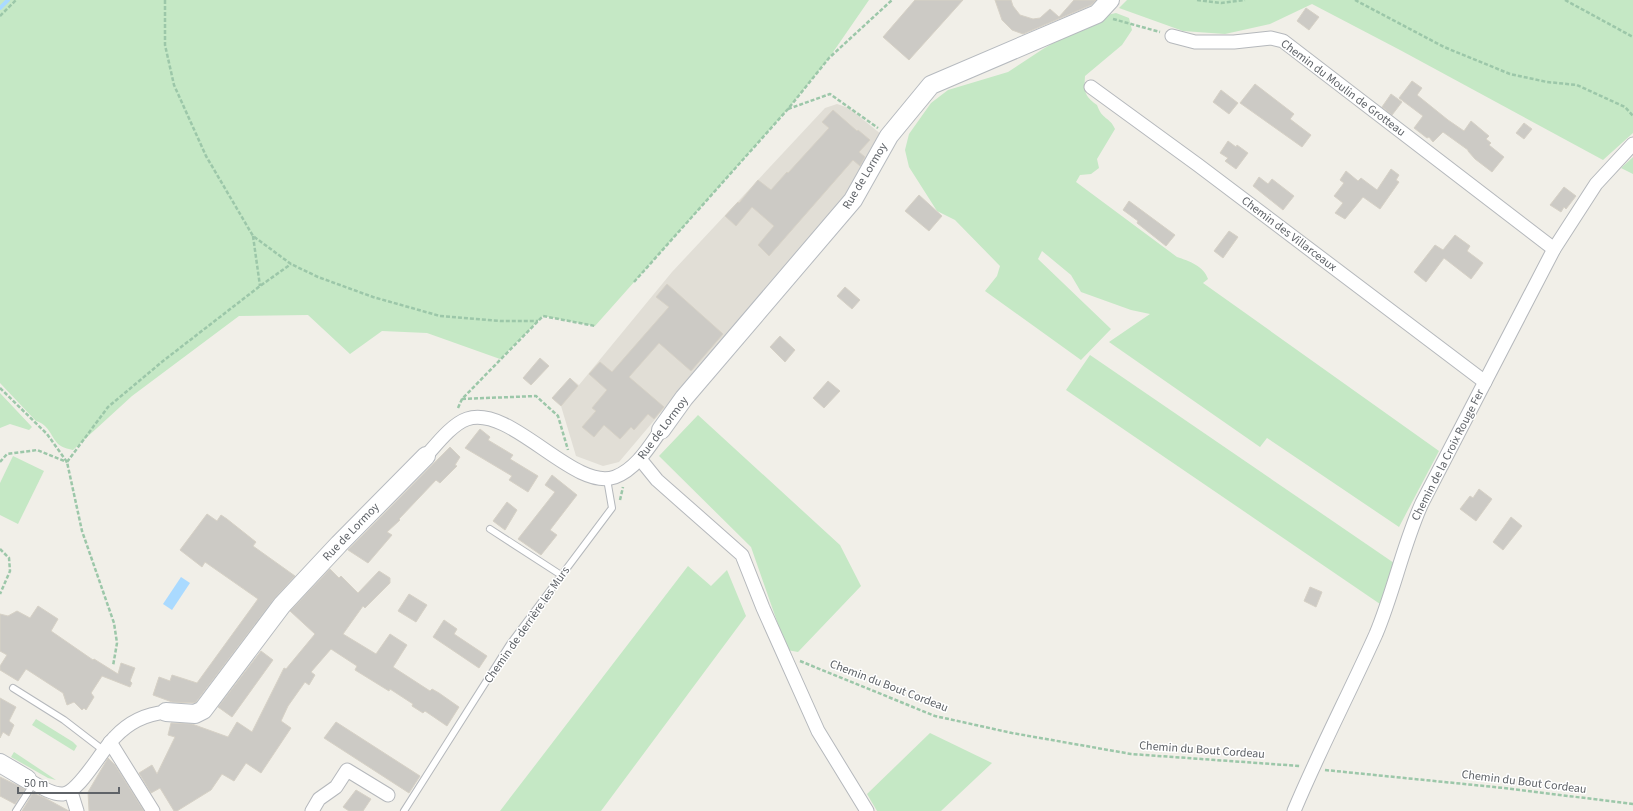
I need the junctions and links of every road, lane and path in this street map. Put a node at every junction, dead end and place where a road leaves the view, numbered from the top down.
1 (16, 0) edge
2 (165, 0) edge
3 (892, 0) edge
4 (1110, 0) edge
5 (1198, 0) edge
6 (1245, 0) edge
7 (1355, 0) edge
8 (1565, 0) edge
9 (1097, 14) junction
10 (0, 16) edge
11 (1172, 36) joint
12 (1633, 37) edge
13 (1091, 87) dead end
14 (788, 109) junction
15 (1633, 116) edge
16 (889, 136) junction
17 (1633, 144) edge
18 (253, 236) junction
19 (1554, 249) junction
20 (291, 264) junction
21 (634, 282) dead end
22 (260, 286) junction
23 (538, 321) junction
24 (596, 326) dead end
25 (1485, 382) junction
26 (0, 388) edge
27 (462, 399) junction
28 (661, 430) joint
29 (449, 432) junction
30 (426, 456) joint
31 (640, 459) junction
32 (0, 462) edge
33 (67, 462) junction
34 (573, 467) junction
35 (607, 479) junction
36 (490, 529) dead end
37 (0, 549) edge
38 (561, 575) junction
39 (0, 594) edge
40 (783, 654) junction
41 (113, 666) dead end
42 (13, 688) dead end
43 (166, 712) joint
44 (106, 746) junction
45 (0, 763) edge
46 (1312, 769) junction
47 (30, 781) junction
48 (71, 792) junction
49 (388, 795) dead end
50 (1633, 804) edge
51 (16, 811) edge
52 (77, 811) edge
53 (153, 811) edge
54 (312, 811) edge
55 (404, 811) edge
56 (867, 811) edge
57 (1294, 811) edge

1 - 10 path
2 - 18 path
3 - 14 path
4 - 9 street, Rue de Lormoy
5 - 6 path
7 - 15 path
8 - 12 path
9 - 11 path
9 - 16 street, Rue de Lormoy
11 - 19 street, Chemin du Moulin de Grotteau
13 - 25 street, Chemin des Villarceaux
14 - 16 path
14 - 21 path
16 - 28 street, Rue de Lormoy
17 - 19 street, Chemin de la Croix Rouge Fer
18 - 20 path
18 - 22 path
19 - 25 street, Chemin de la Croix Rouge Fer
20 - 22 path
20 - 23 path
22 - 33 path
23 - 24 path
23 - 27 path
25 - 46 street, Chemin de la Croix Rouge Fer
26 - 33 path
27 - 29 path
27 - 34 path
28 - 31 street, Rue de Lormoy
29 - 30 street, Rue de Lormoy
29 - 34 street, Rue de Lormoy
30 - 43 street, Rue de Lormoy
31 - 35 street, Rue de Lormoy
31 - 40 street
32 - 33 path
33 - 41 path
34 - 35 street, Rue de Lormoy
35 - 38 lane, Chemin de derrière les Murs
36 - 38 lane
37 - 39 path
38 - 55 lane, Chemin de derrière les Murs
40 - 46 path, Chemin du Bout Cordeau
40 - 56 street
42 - 44 lane
43 - 44 street, Rue de Lormoy
44 - 48 street, Rue de Lormoy
44 - 53 street
45 - 47 street
46 - 50 path, Chemin du Bout Cordeau
46 - 57 street, Chemin de la Croix Rouge Fer
47 - 48 street
47 - 51 lane
48 - 52 street
49 - 54 street

